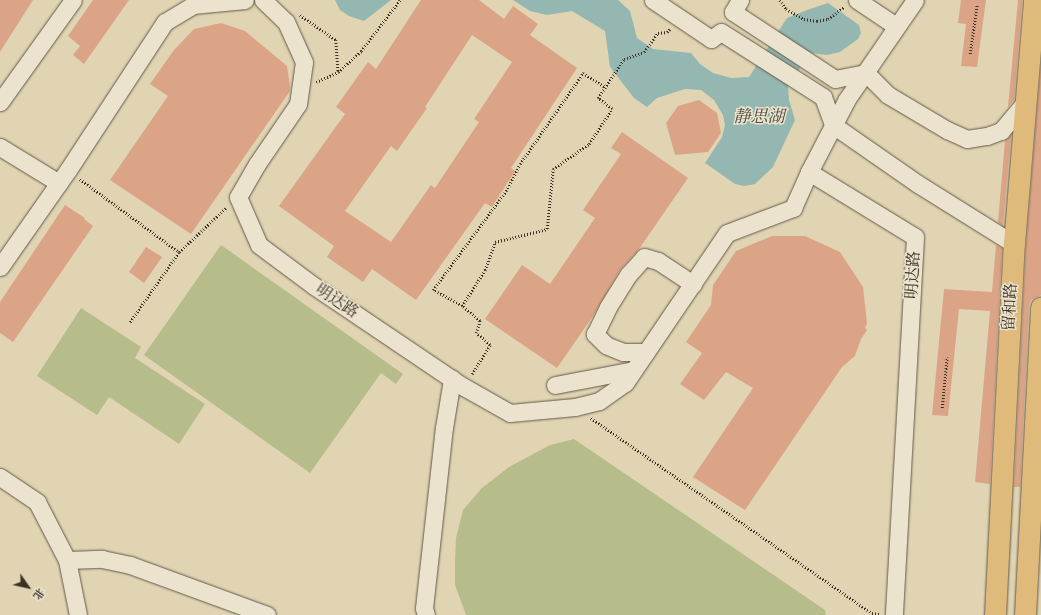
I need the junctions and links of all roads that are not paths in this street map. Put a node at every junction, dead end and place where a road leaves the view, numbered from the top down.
1 (73, 0) edge
2 (245, 0) edge
3 (263, 0) edge
4 (653, 0) edge
5 (740, 0) edge
6 (915, 0) edge
7 (1034, 0) edge
8 (852, 2) edge
9 (896, 26) junction
10 (866, 73) junction
11 (0, 102) edge
12 (1025, 102) junction
13 (833, 125) junction
14 (0, 146) edge
15 (809, 172) junction
16 (63, 177) junction
17 (1014, 244) junction
18 (0, 267) edge
19 (692, 284) junction
20 (1041, 307) edge
21 (646, 352) junction
22 (634, 370) junction
23 (458, 383) junction
24 (555, 385) dead end
25 (0, 477) edge
26 (67, 560) junction
27 (78, 615) edge
28 (268, 615) edge
29 (426, 615) edge
30 (889, 615) edge
31 (995, 615) edge
32 (1024, 615) edge

1 - 11 street
2 - 16 street
3 - 23 street, 明达路
4 - 13 street
5 - 10 street
6 - 9 street
7 - 12 main road, 留和路
8 - 9 street
9 - 10 street
10 - 12 street
10 - 13 street
12 - 17 main road, 留和路
13 - 15 street
13 - 17 street
14 - 16 street
15 - 19 street, 明达路
15 - 30 street, 明达路
16 - 18 street
17 - 31 main road, 留和路
19 - 21 street, 明达路
19 - 21 street
20 - 32 main road, 留和路
21 - 22 street, 明达路
22 - 23 street, 明达路
22 - 24 street
23 - 29 street
25 - 26 street
26 - 27 street
26 - 28 street

